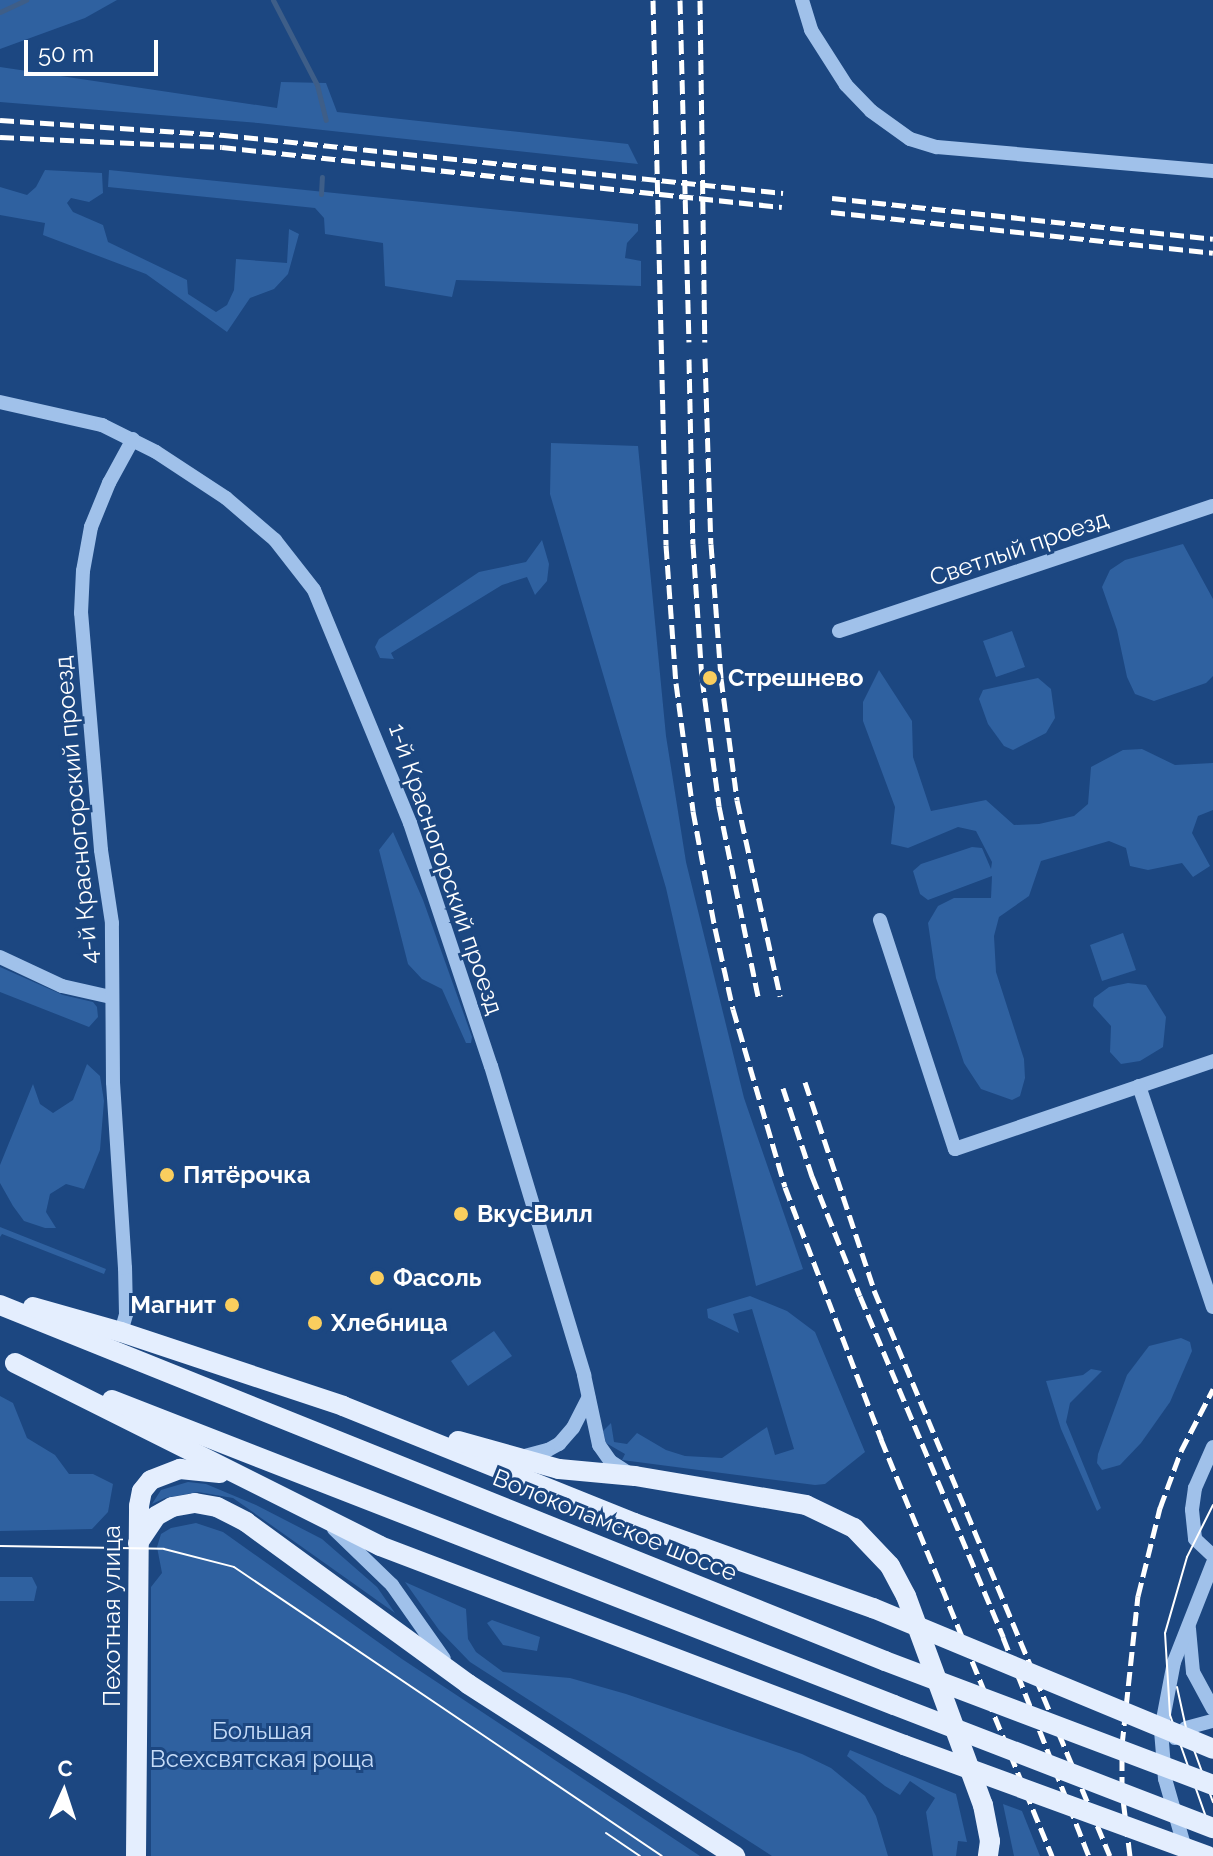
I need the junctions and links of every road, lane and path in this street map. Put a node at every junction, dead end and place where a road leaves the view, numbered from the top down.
1 (802, 0) edge
2 (1213, 171) edge
3 (0, 402) edge
4 (133, 439) junction
5 (1213, 506) edge
6 (839, 631) dead end
7 (880, 920) dead end
8 (0, 957) edge
9 (111, 997) junction
10 (1213, 1061) edge
11 (1139, 1086) junction
12 (0, 1298) edge
13 (0, 1305) edge
14 (1213, 1307) edge
15 (121, 1332) junction
16 (8, 1360) edge
17 (588, 1397) junction
18 (343, 1406) junction
19 (1213, 1447) edge
20 (514, 1458) junction
21 (635, 1476) junction
22 (248, 1480) junction
23 (319, 1515) junction
24 (138, 1543) junction
25 (1213, 1556) edge
26 (1213, 1563) edge
27 (1191, 1616) junction
28 (468, 1684) junction
29 (1213, 1709) edge
30 (1213, 1721) edge
31 (1213, 1749) edge
32 (1162, 1763) junction
33 (1213, 1785) edge
34 (1213, 1828) edge
35 (136, 1856) edge
36 (735, 1856) edge
37 (988, 1856) edge
38 (1188, 1856) edge
39 (1207, 1856) edge

1 - 2 street
3 - 4 street, 1-й Красногорский проезд
4 - 9 street, 4-й Красногорский проезд
4 - 17 street, 1-й Красногорский проезд
5 - 6 street, Светлый проезд
7 - 11 street
8 - 9 street
9 - 15 street, 4-й Красногорский проезд
10 - 11 street
11 - 14 street
12 - 15 main road, Волоколамское шоссе
13 - 33 main road, Волоколамское шоссе, bridge
15 - 18 main road, Волоколамское шоссе
16 - 22 main road
16 - 34 main road, bridge
17 - 20 street
17 - 21 street, 1-й Красногорский проезд
18 - 20 main road
18 - 31 main road, Волоколамское шоссе, bridge
19 - 25 street
20 - 21 main road
21 - 37 main road
22 - 23 main road
22 - 24 main road, Пехотная улица
23 - 28 street
23 - 39 main road, bridge
24 - 28 main road
24 - 35 main road, Пехотная улица
26 - 27 street
27 - 29 street
27 - 32 street
28 - 36 main road
30 - 32 street
32 - 38 street

